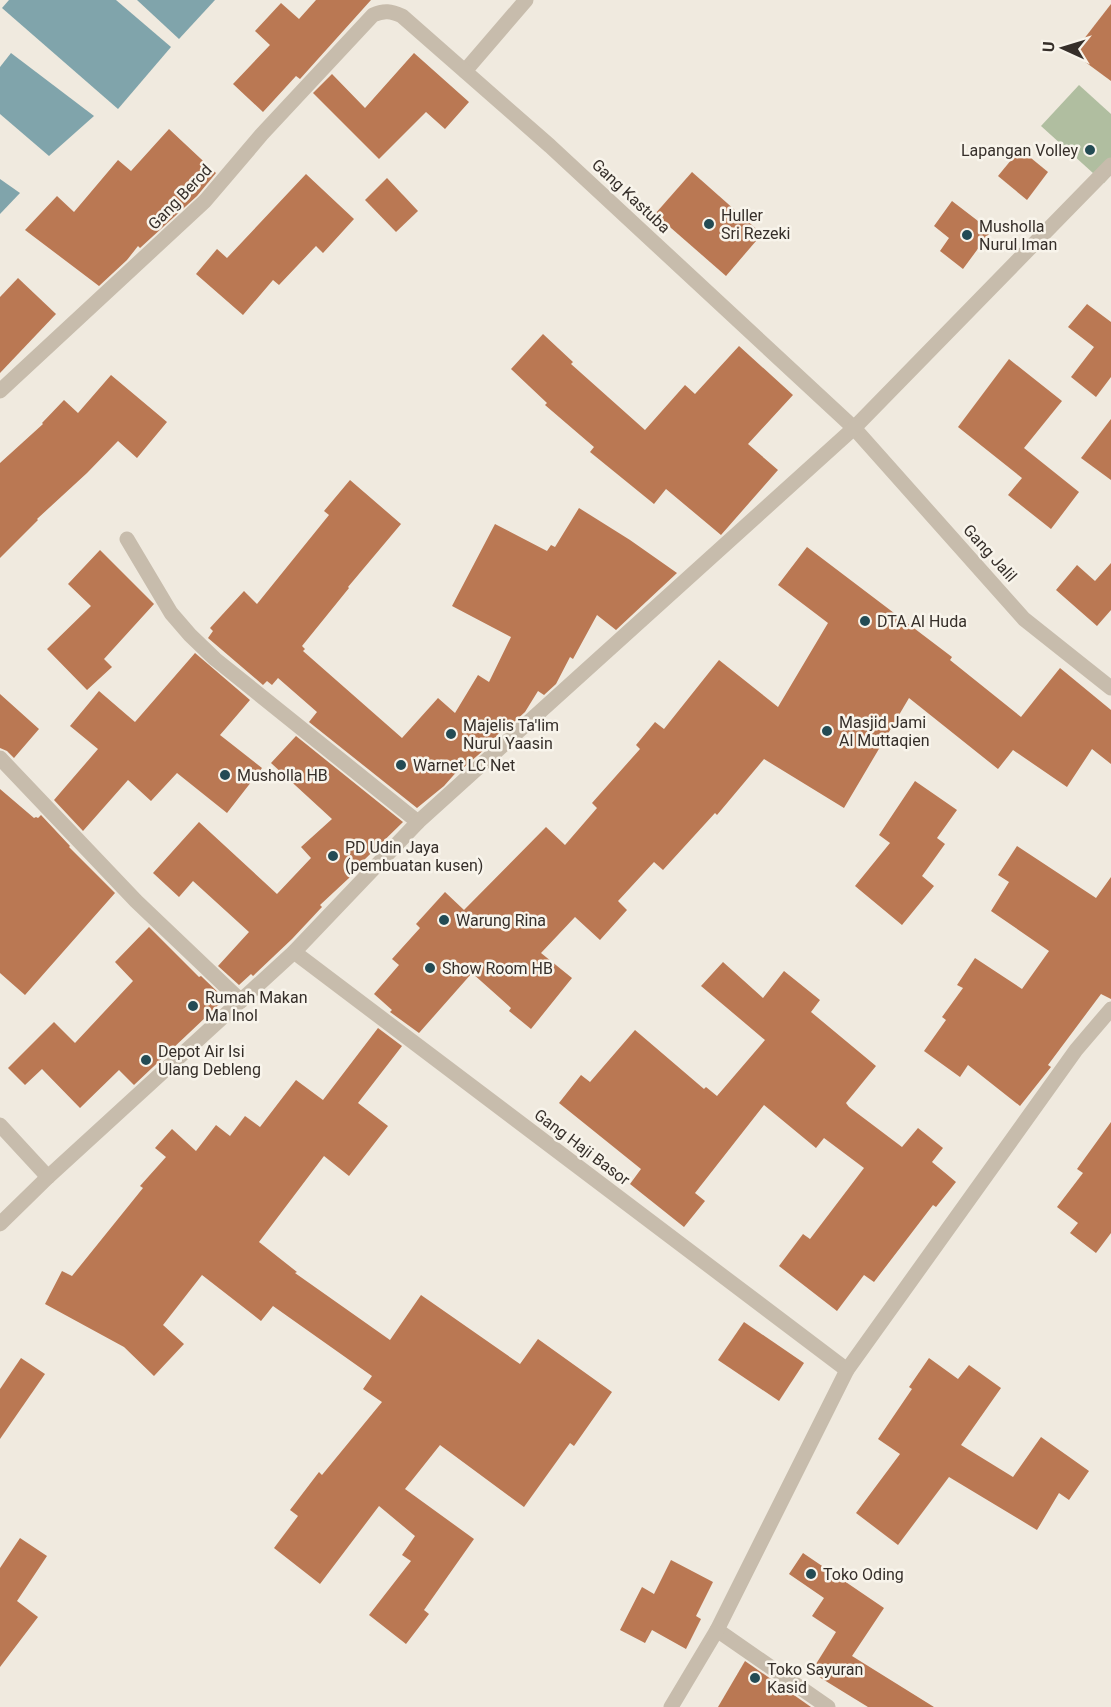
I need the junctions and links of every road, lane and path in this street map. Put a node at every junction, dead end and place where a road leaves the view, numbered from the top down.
1 (526, 0) edge
2 (373, 15) joint
3 (465, 71) junction
4 (1111, 165) edge
5 (0, 391) edge
6 (854, 428) junction
7 (127, 539) dead end
8 (1111, 688) edge
9 (0, 758) edge
10 (418, 822) junction
11 (294, 952) junction
12 (241, 1001) junction
13 (1111, 1009) edge
14 (0, 1125) edge
15 (48, 1177) junction
16 (0, 1224) edge
17 (847, 1370) junction
18 (717, 1630) junction
19 (671, 1707) edge
20 (828, 1707) edge

1 - 3 street
2 - 3 street, Gang Kastuba
2 - 5 street, Gang Berod
3 - 6 street, Gang Kastuba
4 - 6 street
6 - 8 street, Gang Jalil
6 - 10 street
7 - 10 street
9 - 12 street
10 - 11 street
11 - 12 street
11 - 17 street, Gang Haji Basor
12 - 15 street
13 - 17 street
14 - 15 street
15 - 16 street
17 - 18 street
18 - 19 street
18 - 20 street

